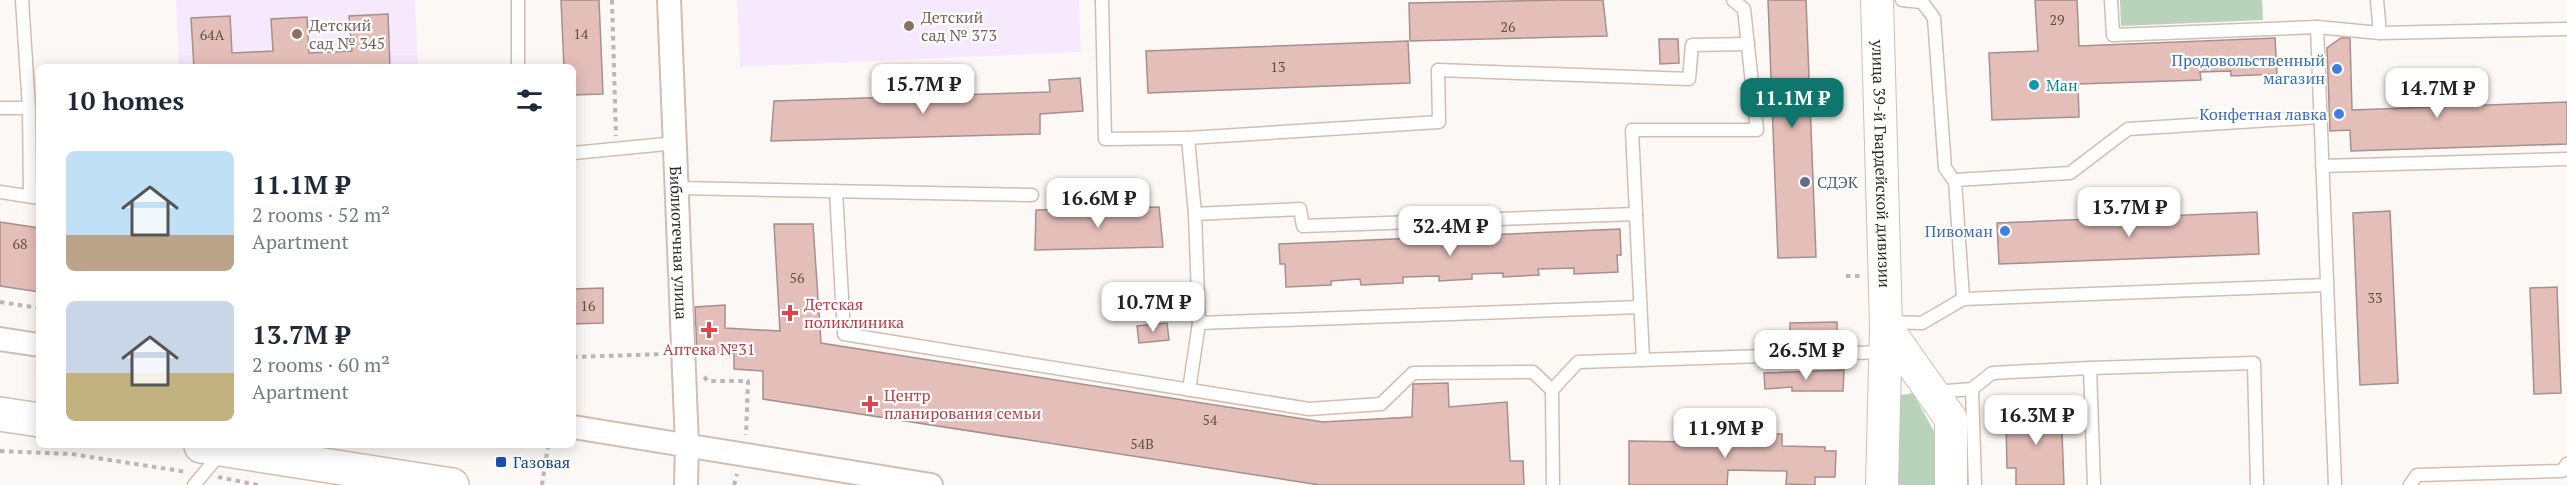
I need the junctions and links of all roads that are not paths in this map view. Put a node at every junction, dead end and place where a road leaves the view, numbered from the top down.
1 (22, 0) edge
2 (518, 0) edge
3 (669, 0) edge
4 (1102, 0) edge
5 (1733, 0) edge
6 (1877, 0) edge
7 (1902, 0) edge
8 (2111, 0) edge
9 (2377, 0) edge
10 (2317, 27) junction
11 (2567, 29) edge
12 (2380, 33) junction
13 (1748, 44) junction
14 (518, 64) edge
15 (0, 108) edge
16 (29, 108) junction
17 (2320, 117) junction
18 (1188, 138) junction
19 (676, 143) junction
20 (576, 153) edge
21 (2567, 159) edge
22 (2322, 166) junction
23 (1955, 182) junction
24 (678, 188) junction
25 (836, 191) junction
26 (0, 192) edge
27 (1032, 195) dead end
28 (34, 197) edge
29 (1195, 214) junction
30 (1636, 214) junction
31 (2327, 285) junction
32 (1963, 298) junction
33 (1640, 307) junction
34 (1198, 323) junction
35 (1885, 334) junction
36 (0, 339) edge
37 (36, 345) edge
38 (1643, 360) junction
39 (2090, 368) junction
40 (1972, 389) junction
41 (1189, 390) junction
42 (1552, 390) junction
43 (1932, 392) junction
44 (0, 414) edge
45 (36, 420) edge
46 (576, 427) edge
47 (687, 445) junction
48 (317, 454) edge
49 (209, 456) edge
50 (2567, 464) edge
51 (194, 485) edge
52 (452, 485) edge
53 (686, 485) edge
54 (931, 485) edge
55 (1553, 485) edge
56 (1882, 485) edge
57 (1951, 485) edge
58 (1975, 485) edge
59 (2094, 485) edge
60 (2257, 485) edge
61 (2335, 485) edge
62 (2410, 485) edge

1 - 16 lane
2 - 14 lane
3 - 19 street, Библиотечная улица
4 - 18 lane
5 - 13 lane
6 - 35 main road, улица 39-й Гвардейской дивизии
7 - 23 lane
8 - 10 lane
9 - 12 lane
10 - 12 lane
10 - 17 lane
11 - 12 lane
13 - 18 lane
13 - 30 lane
15 - 16 lane
16 - 28 lane
17 - 22 lane
17 - 23 lane
18 - 29 lane
19 - 20 lane
19 - 24 street, Библиотечная улица
21 - 22 lane
22 - 31 lane
23 - 32 lane
24 - 25 lane
24 - 47 street, Библиотечная улица
25 - 27 lane
25 - 41 lane
26 - 28 lane
29 - 30 lane
29 - 34 lane
30 - 33 lane
31 - 32 lane
31 - 61 lane
32 - 35 lane
33 - 34 lane
33 - 38 lane
34 - 41 lane
35 - 38 lane
35 - 43 main road
35 - 56 main road, улица 39-й Гвардейской дивизии
36 - 37 street
38 - 42 lane
39 - 40 lane
39 - 59 lane
39 - 60 lane
40 - 43 lane
40 - 58 lane
41 - 42 lane
42 - 55 lane
43 - 57 main road
44 - 45 highway
46 - 47 street
47 - 53 street, Библиотечная улица
47 - 54 street
48 - 49 highway
48 - 52 highway
49 - 51 lane
50 - 62 lane

